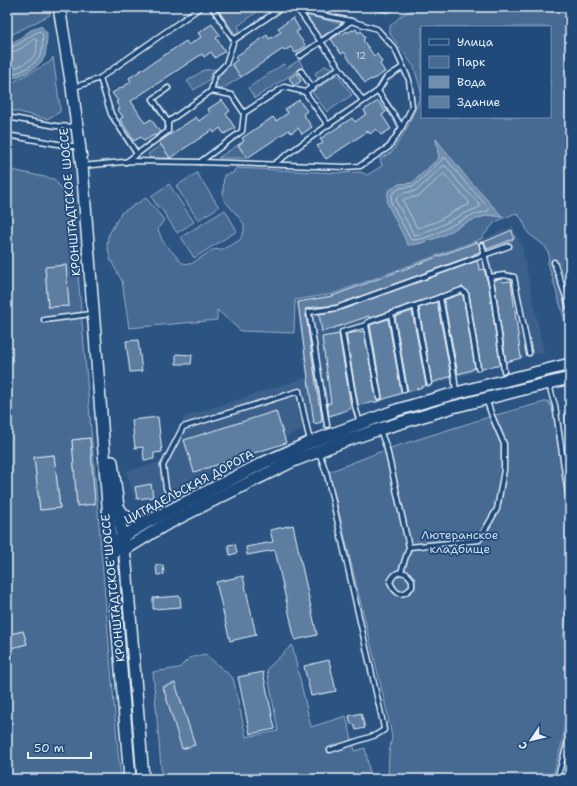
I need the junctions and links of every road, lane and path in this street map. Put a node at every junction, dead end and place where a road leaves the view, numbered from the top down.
1 (59, 7) edge
2 (201, 7) edge
3 (212, 7) edge
4 (283, 7) edge
5 (292, 8) edge
6 (299, 11) junction
7 (351, 21) junction
8 (234, 40) junction
9 (321, 42) junction
10 (300, 56) dead end
11 (403, 67) junction
12 (339, 68) junction
13 (301, 71) dead end
14 (100, 78) junction
15 (72, 87) junction
16 (312, 87) junction
17 (168, 88) dead end
18 (211, 90) junction
19 (378, 91) junction
20 (305, 92) junction
21 (363, 101) junction
22 (244, 113) junction
23 (7, 117) edge
24 (168, 122) junction
25 (328, 125) junction
26 (77, 127) junction
27 (402, 127) junction
28 (7, 135) edge
29 (80, 146) junction
30 (137, 154) junction
31 (125, 162) junction
32 (200, 162) junction
33 (273, 164) junction
34 (82, 166) junction
35 (482, 246) dead end
36 (509, 246) dead end
37 (484, 254) junction
38 (554, 262) dead end
39 (490, 277) junction
40 (440, 298) junction
41 (415, 306) junction
42 (570, 309) edge
43 (94, 313) junction
44 (391, 314) junction
45 (44, 320) dead end
46 (366, 325) junction
47 (530, 354) dead end
48 (570, 364) edge
49 (478, 368) dead end
50 (504, 371) dead end
51 (570, 378) edge
52 (429, 383) dead end
53 (549, 384) junction
54 (404, 390) dead end
55 (456, 393) junction
56 (100, 396) junction
57 (379, 397) dead end
58 (486, 398) junction
59 (360, 423) junction
60 (327, 425) dead end
61 (380, 429) junction
62 (311, 442) junction
63 (318, 451) junction
64 (170, 495) dead end
65 (118, 507) junction
66 (570, 508) edge
67 (148, 521) junction
68 (122, 537) junction
69 (409, 547) junction
70 (112, 550) junction
71 (124, 550) junction
72 (402, 572) junction
73 (570, 727) edge
74 (330, 750) dead end
75 (130, 779) edge
76 (143, 779) edge
77 (557, 779) edge

1 - 15 main road, КРОНШТАДТСКОЕ ШОССЕ
2 - 14 lane
3 - 8 lane
4 - 5 lane
4 - 8 lane
5 - 6 lane
6 - 7 lane
6 - 9 lane
7 - 9 lane
7 - 11 lane
8 - 18 lane
9 - 10 lane
9 - 12 lane
11 - 19 lane
11 - 27 lane
12 - 16 lane
12 - 21 lane
13 - 16 lane
14 - 15 lane
14 - 30 lane
15 - 26 main road, КРОНШТАДТСКОЕ ШОССЕ
16 - 20 lane
17 - 24 lane
18 - 22 lane
18 - 24 lane
19 - 21 lane
19 - 27 lane
20 - 22 lane
20 - 25 lane
21 - 25 lane
22 - 32 lane
23 - 26 lane
24 - 30 lane
25 - 33 lane
26 - 29 main road, КРОНШТАДТСКОЕ ШОССЕ
27 - 33 lane
28 - 29 lane
29 - 34 main road, КРОНШТАДТСКОЕ ШОССЕ
30 - 31 lane
31 - 32 lane
31 - 34 lane
32 - 33 lane
34 - 43 main road, КРОНШТАДТСКОЕ ШОССЕ
35 - 37 lane
36 - 37 lane
37 - 39 lane
37 - 60 lane
38 - 42 lane
39 - 47 lane
39 - 50 lane
40 - 41 lane
40 - 49 lane
40 - 55 lane
41 - 44 lane
41 - 52 lane
43 - 45 lane
43 - 56 main road, КРОНШТАДТСКОЕ ШОССЕ
44 - 46 lane
44 - 54 lane
46 - 57 lane
46 - 59 lane
48 - 55 main road, ЦИТАДЕЛЬСКАЯ ДОРОГА
51 - 53 main road, ЦИТАДЕЛЬСКАЯ ДОРОГА
53 - 58 main road, ЦИТАДЕЛЬСКАЯ ДОРОГА
53 - 66 lane
55 - 59 main road, ЦИТАДЕЛЬСКАЯ ДОРОГА
56 - 65 main road, КРОНШТАДТСКОЕ ШОССЕ
56 - 70 main road, КРОНШТАДТСКОЕ ШОССЕ
58 - 61 main road, ЦИТАДЕЛЬСКАЯ ДОРОГА
58 - 69 lane
59 - 62 main road, ЦИТАДЕЛЬСКАЯ ДОРОГА
61 - 63 main road, ЦИТАДЕЛЬСКАЯ ДОРОГА
61 - 69 lane
62 - 64 lane
62 - 67 main road, ЦИТАДЕЛЬСКАЯ ДОРОГА
63 - 71 main road, ЦИТАДЕЛЬСКАЯ ДОРОГА
63 - 74 lane
65 - 67 main road
65 - 68 main road, КРОНШТАДТСКОЕ ШОССЕ
67 - 68 main road, ЦИТАДЕЛЬСКАЯ ДОРОГА
68 - 70 main road, ЦИТАДЕЛЬСКАЯ ДОРОГА
68 - 71 main road, КРОНШТАДТСКОЕ ШОССЕ
69 - 72 lane
70 - 71 main road
70 - 75 main road, КРОНШТАДТСКОЕ ШОССЕ
71 - 76 main road, КРОНШТАДТСКОЕ ШОССЕ
72 - 72 lane
73 - 77 lane

